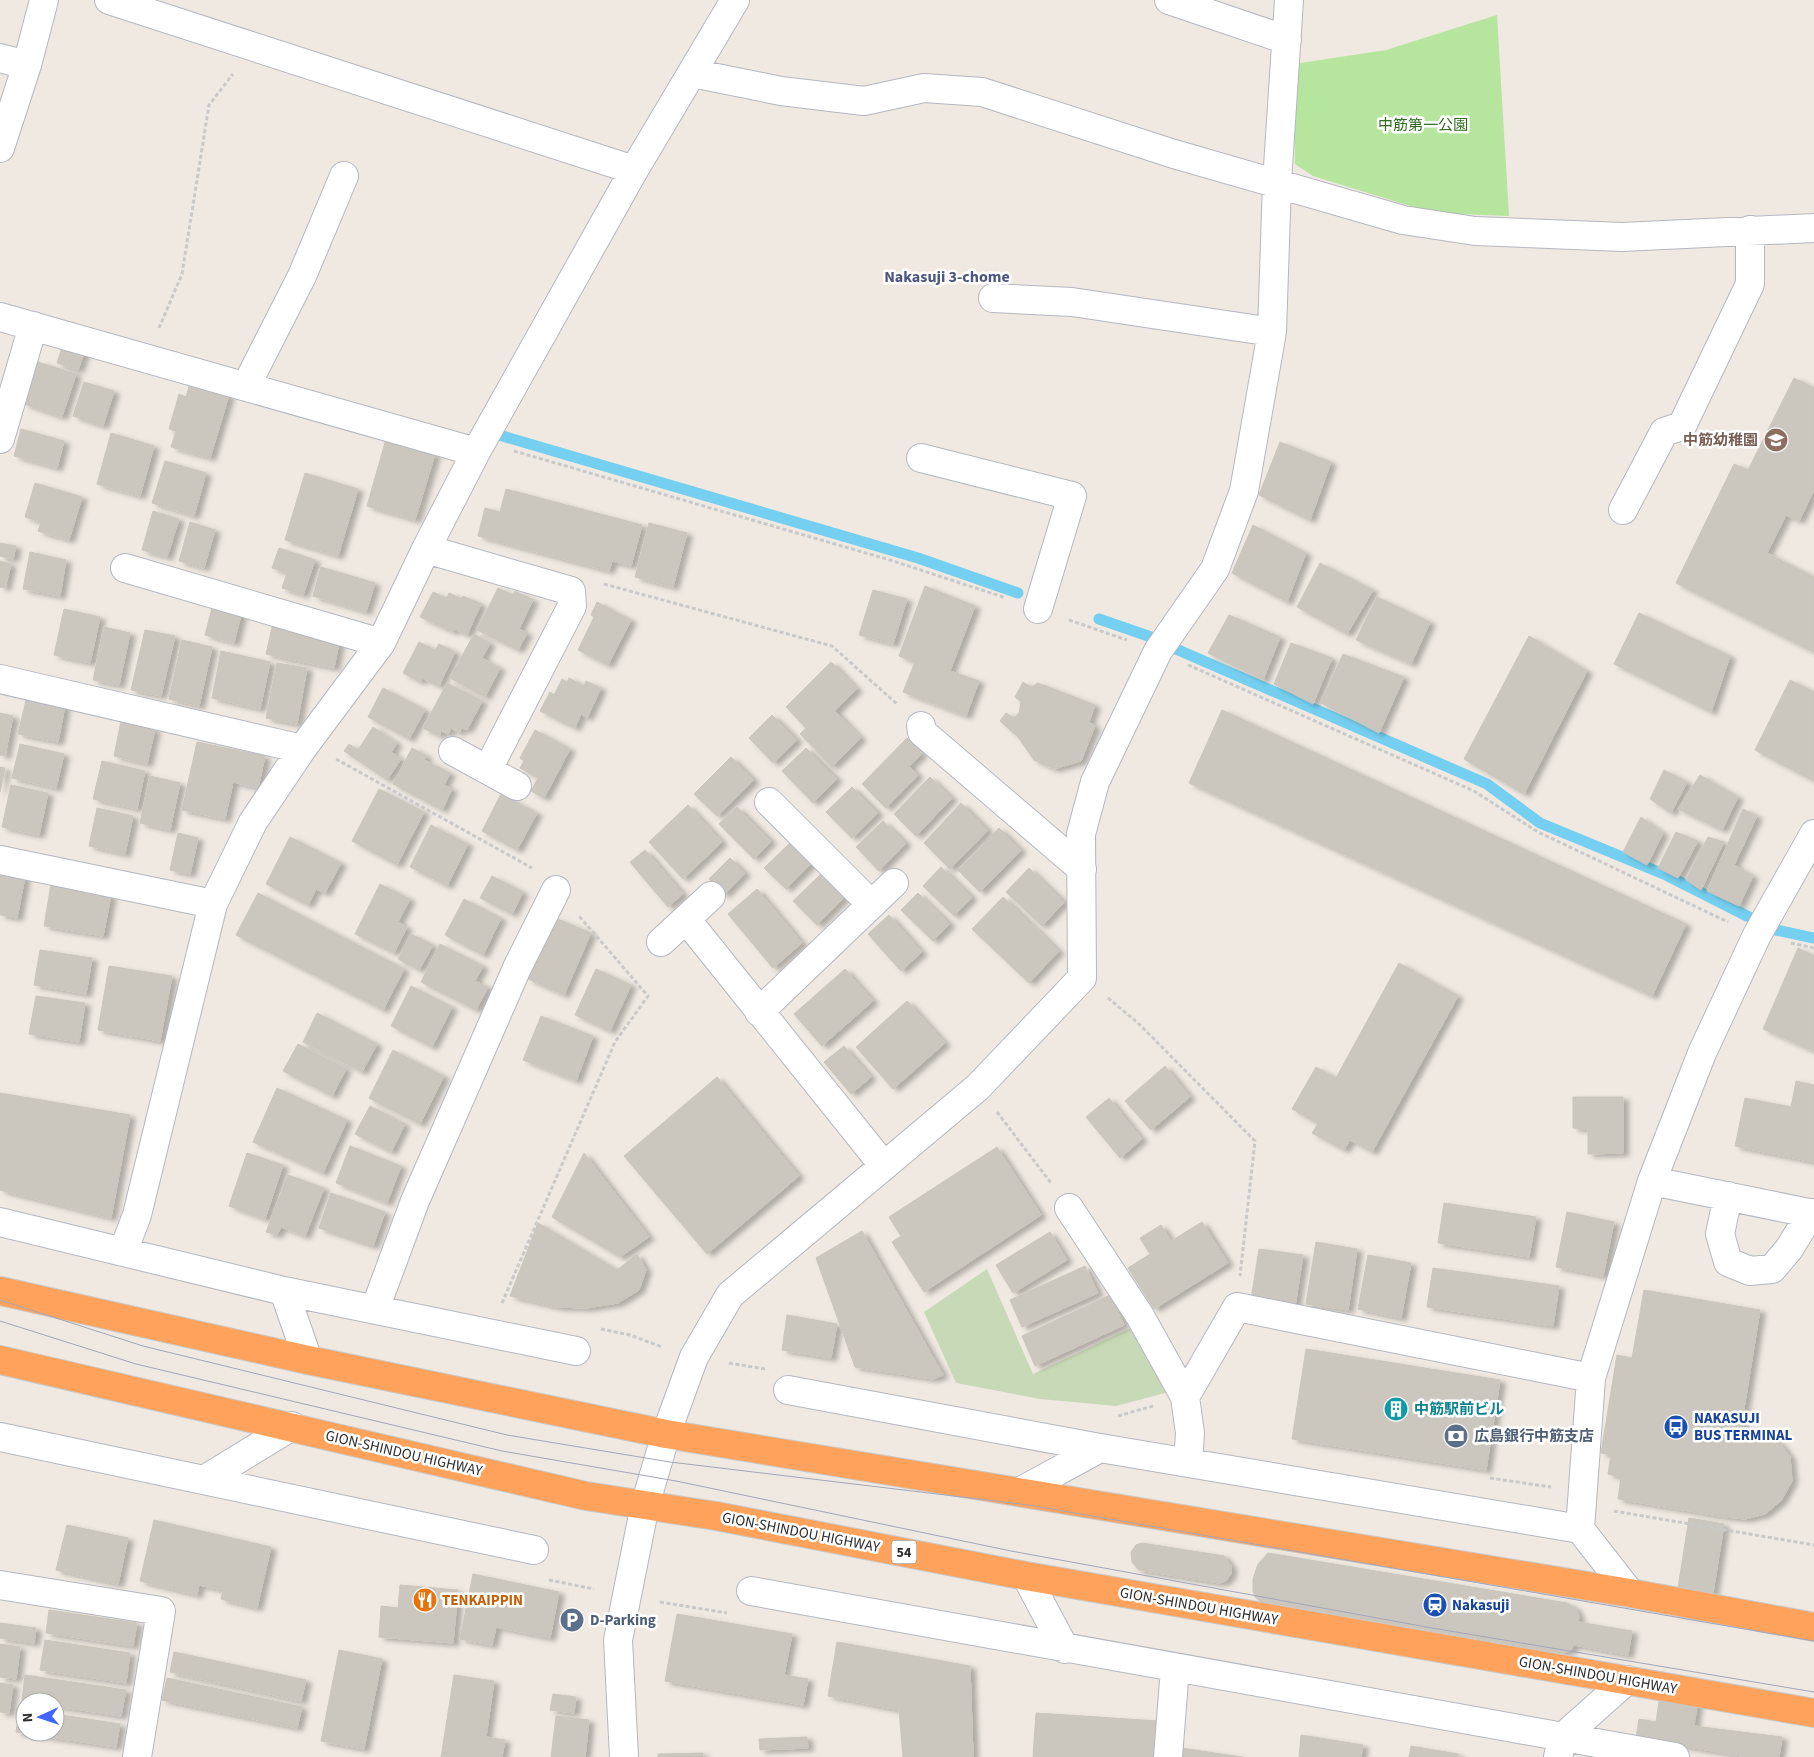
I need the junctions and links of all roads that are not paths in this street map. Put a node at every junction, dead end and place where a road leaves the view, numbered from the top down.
1 (44, 0) edge
2 (735, 0) edge
3 (1169, 0) edge
4 (1289, 0) edge
5 (114, 1) edge
6 (1286, 40) junction
7 (0, 58) edge
8 (27, 65) junction
9 (692, 73) junction
10 (0, 148) edge
11 (634, 170) junction
12 (344, 176) dead end
13 (1277, 182) junction
14 (1814, 228) edge
15 (1750, 230) junction
16 (993, 298) dead end
17 (0, 317) edge
18 (33, 326) junction
19 (1272, 332) junction
20 (246, 386) junction
21 (0, 439) edge
22 (479, 447) junction
23 (921, 458) dead end
24 (1623, 510) dead end
25 (426, 549) junction
26 (125, 568) dead end
27 (1038, 609) road end
28 (381, 642) junction
29 (0, 679) edge
30 (921, 726) road end
31 (302, 749) junction
32 (453, 751) dead end
33 (488, 770) junction
34 (517, 786) dead end
35 (770, 802) dead end
36 (1814, 834) edge
37 (0, 860) edge
38 (1082, 869) junction
39 (894, 883) dead end
40 (556, 890) dead end
41 (711, 896) dead end
42 (213, 904) junction
43 (871, 904) junction
44 (686, 919) junction
45 (661, 942) dead end
46 (759, 1012) junction
47 (884, 1166) junction
48 (1652, 1181) junction
49 (1728, 1196) junction
50 (1069, 1208) road end
51 (1812, 1214) edge
52 (0, 1222) edge
53 (123, 1252) junction
54 (0, 1291) edge
55 (284, 1291) junction
56 (375, 1309) junction
57 (576, 1351) dead end
58 (0, 1360) edge
59 (308, 1360) junction
60 (1591, 1378) junction
61 (788, 1390) dead end
62 (1185, 1397) junction
63 (292, 1426) junction
64 (666, 1434) junction
65 (0, 1438) edge
66 (1100, 1448) junction
67 (1188, 1463) junction
68 (204, 1480) junction
69 (1021, 1491) junction
70 (645, 1505) junction
71 (1580, 1529) junction
72 (534, 1550) dead end
73 (1026, 1576) junction
74 (0, 1585) edge
75 (751, 1591) dead end
76 (1630, 1593) junction
77 (1814, 1627) edge
78 (1065, 1649) junction
79 (1175, 1668) junction
80 (1626, 1680) junction
81 (1814, 1713) edge
82 (1561, 1747) edge
83 (137, 1757) edge
84 (624, 1757) edge
85 (1168, 1757) edge
86 (1675, 1757) edge

1 - 8 street
2 - 9 street
3 - 6 street
4 - 6 street
5 - 11 street
6 - 13 street
7 - 8 street
8 - 10 street
9 - 11 street
9 - 13 street
11 - 22 street
12 - 20 street
13 - 15 street
13 - 19 street
14 - 15 street
15 - 24 street
16 - 19 street
17 - 18 street
18 - 20 street
18 - 21 street
19 - 38 street
20 - 22 street
22 - 25 street
23 - 27 street
25 - 28 street
25 - 33 street
26 - 28 street
28 - 31 street
29 - 31 street
30 - 38 street
31 - 42 street
32 - 33 street
33 - 34 street
35 - 43 street
36 - 48 street
37 - 42 street
38 - 47 street
39 - 43 street
40 - 56 street
41 - 44 street
42 - 53 street
43 - 46 street
44 - 45 street
44 - 46 street
46 - 47 street
47 - 64 street
48 - 49 street
48 - 60 street
49 - 51 street
49 - 51 street
50 - 62 street
52 - 53 street
53 - 55 street
54 - 59 highway
55 - 56 street
55 - 59 street
56 - 57 street
58 - 63 highway, GION-SHINDOU HIGHWAY / 54
59 - 64 highway
60 - 62 street
60 - 71 street
61 - 66 street
62 - 67 street
63 - 68 street
63 - 70 highway, GION-SHINDOU HIGHWAY / 54
64 - 69 highway
64 - 70 street
65 - 68 street
66 - 67 street
66 - 69 street
67 - 71 street
68 - 72 street
69 - 76 highway
70 - 73 highway, GION-SHINDOU HIGHWAY / 54
70 - 84 street
71 - 76 street
73 - 78 street
73 - 80 highway, GION-SHINDOU HIGHWAY / 54
74 - 83 street
75 - 78 street
76 - 77 highway
78 - 79 street
79 - 82 street
79 - 85 street
80 - 81 highway, GION-SHINDOU HIGHWAY / 54
80 - 82 street
82 - 86 street

